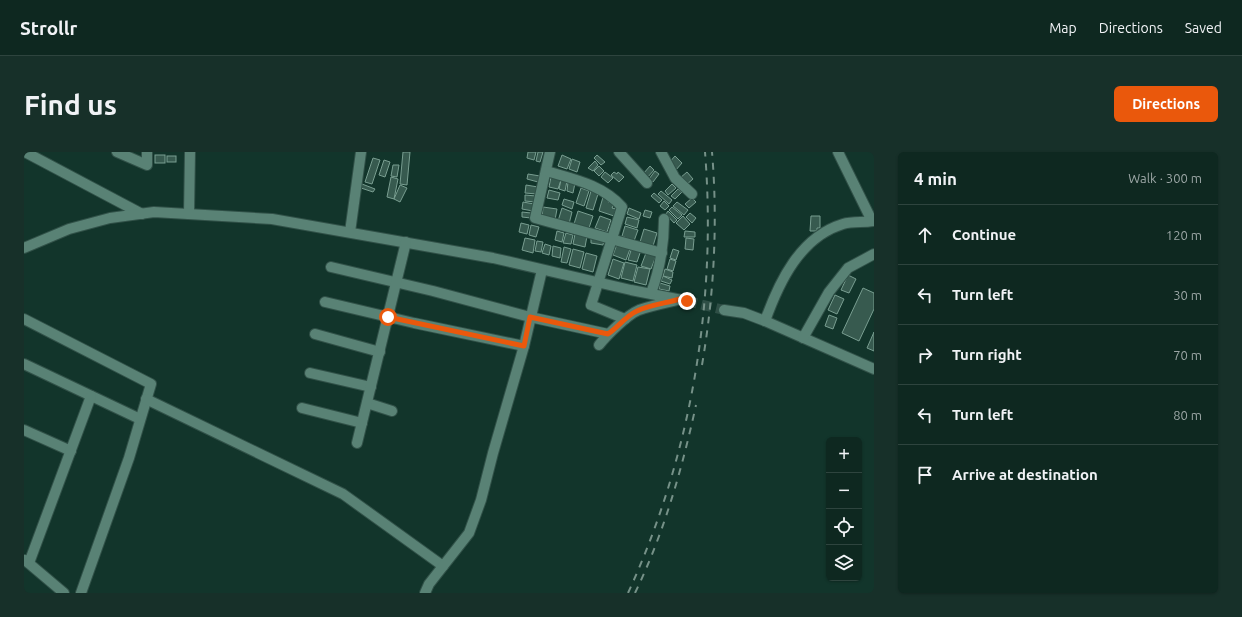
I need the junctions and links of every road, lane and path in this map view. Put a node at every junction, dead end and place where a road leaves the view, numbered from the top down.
1 (117, 152) edge
2 (147, 152) edge
3 (190, 152) edge
4 (361, 152) edge
5 (550, 152) edge
6 (661, 152) edge
7 (838, 152) edge
8 (29, 153) edge
9 (624, 154) edge
10 (546, 171) junction
11 (647, 183) dead end
12 (692, 194) dead end
13 (142, 214) junction
14 (189, 214) junction
15 (664, 219) dead end
16 (873, 221) edge
17 (350, 232) junction
18 (612, 239) junction
19 (406, 242) junction
20 (24, 248) edge
21 (662, 253) junction
22 (874, 254) edge
23 (331, 267) dead end
24 (542, 270) junction
25 (597, 282) junction
26 (397, 283) junction
27 (651, 293) junction
28 (325, 302) dead end
29 (724, 310) tunnel mouth
30 (388, 317) junction
31 (530, 317) junction
32 (24, 319) edge
33 (625, 319) junction
34 (765, 321) junction
35 (315, 334) dead end
36 (608, 334) junction
37 (803, 338) junction
38 (599, 345) dead end
39 (524, 346) junction
40 (380, 352) junction
41 (24, 364) edge
42 (874, 369) edge
43 (310, 373) dead end
44 (371, 387) junction
45 (91, 396) junction
46 (146, 399) junction
47 (367, 403) junction
48 (302, 408) dead end
49 (392, 411) dead end
50 (140, 419) junction
51 (362, 423) junction
52 (24, 430) edge
53 (357, 443) dead end
54 (71, 451) junction
55 (27, 561) edge
56 (443, 566) junction
57 (64, 593) edge
58 (81, 593) edge
59 (426, 593) edge

1 - 2 street
3 - 14 street
4 - 17 street
5 - 10 street
6 - 12 street
7 - 16 street
8 - 13 street
9 - 11 street
10 - 18 street
10 - 18 street
13 - 14 street
13 - 20 street
14 - 17 street
15 - 21 street
16 - 34 street
17 - 19 street
18 - 21 street
18 - 25 street
19 - 24 street
19 - 26 street
21 - 27 street
22 - 37 street
23 - 26 street
24 - 25 street
24 - 31 street
25 - 27 street
25 - 33 street
26 - 30 street
26 - 31 street
27 - 33 street
28 - 30 street
29 - 34 street
30 - 39 street
30 - 40 street
31 - 36 street
31 - 39 street
32 - 46 street
33 - 36 street
34 - 37 street
35 - 40 street
36 - 38 street
37 - 42 street
39 - 56 street
40 - 44 street
41 - 45 street
43 - 44 street
44 - 47 street
45 - 50 street
45 - 54 street
46 - 50 street
46 - 56 street
47 - 49 street
47 - 51 street
48 - 51 street
50 - 58 street
51 - 53 street
52 - 54 street
54 - 55 street
55 - 57 street
56 - 59 street

